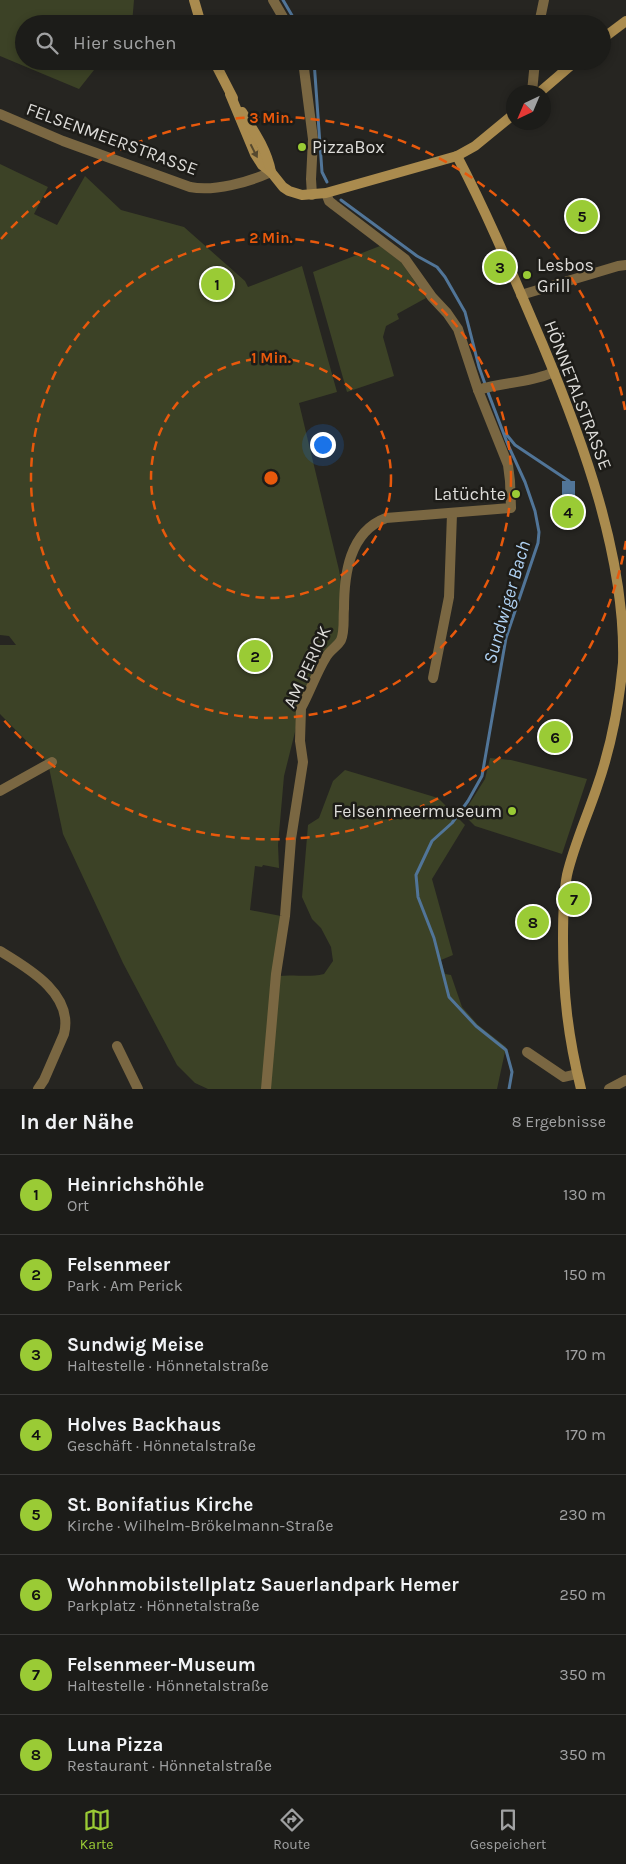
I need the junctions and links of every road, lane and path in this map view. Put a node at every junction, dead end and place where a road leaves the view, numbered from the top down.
1 (194, 0) edge
2 (273, 0) edge
3 (537, 0) edge
4 (544, 0) edge
5 (198, 15) edge
6 (282, 15) edge
7 (539, 15) edge
8 (540, 15) edge
9 (626, 21) edge
10 (611, 32) edge
11 (218, 70) edge
12 (304, 70) edge
13 (534, 70) edge
14 (566, 70) edge
15 (533, 85) edge
16 (548, 85) edge
17 (0, 114) edge
18 (506, 121) edge
19 (457, 156) junction
20 (271, 172) junction
21 (326, 193) junction
22 (312, 195) junction
23 (626, 265) edge
24 (521, 295) junction
25 (554, 372) junction
26 (480, 390) junction
27 (452, 514) junction
28 (433, 678) dead end
29 (52, 762) dead end
30 (0, 791) edge
31 (0, 951) edge
32 (117, 1046) dead end
33 (527, 1052) dead end
34 (577, 1074) junction
35 (626, 1080) edge
36 (38, 1089) edge
37 (138, 1089) edge
38 (266, 1089) edge
39 (581, 1089) edge
40 (609, 1089) edge

1 - 5 main road
2 - 6 street
3 - 7 street
4 - 8 street
9 - 10 main road
11 - 20 main road
12 - 22 street
13 - 15 street
14 - 16 main road
17 - 20 street, FELSENMEERSTRASSE
18 - 19 main road
19 - 21 main road
19 - 24 main road, HÖNNETALSTRASSE
20 - 22 main road
21 - 22 main road
21 - 26 street
23 - 24 street
24 - 25 main road, HÖNNETALSTRASSE
25 - 26 street
25 - 34 main road, HÖNNETALSTRASSE
26 - 27 street, AM PERICK
27 - 28 street
27 - 38 street, AM PERICK
29 - 30 street
31 - 36 street
32 - 37 street
33 - 34 street
34 - 39 main road, HÖNNETALSTRASSE
35 - 40 street

